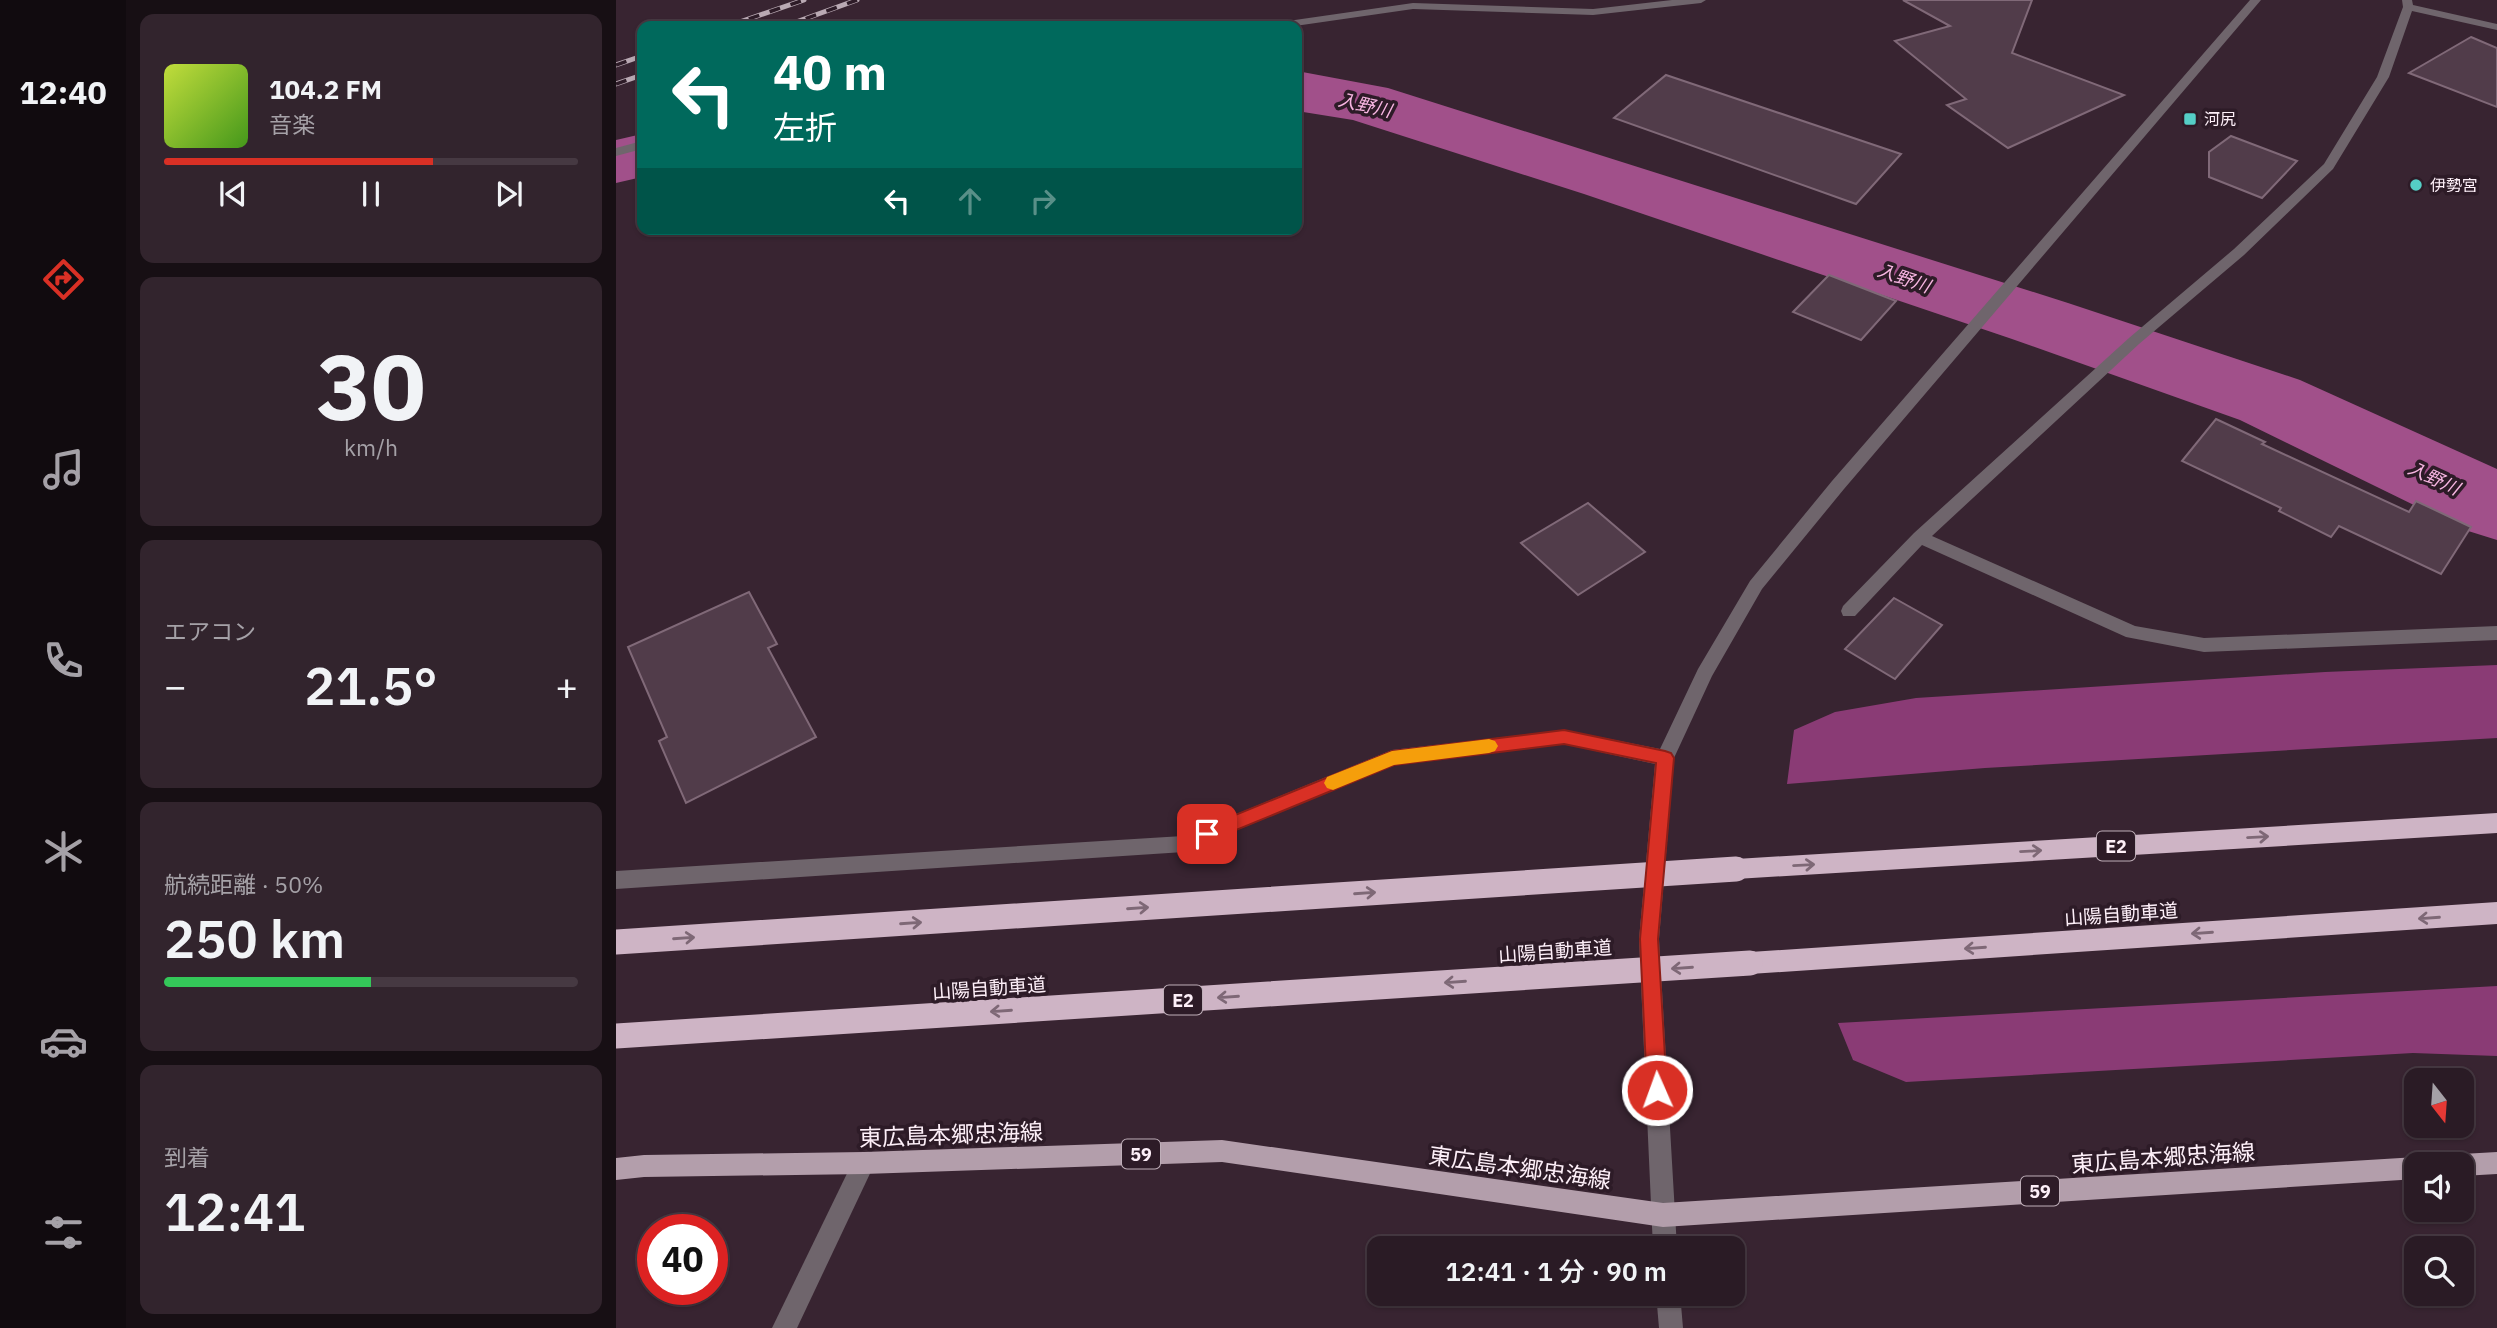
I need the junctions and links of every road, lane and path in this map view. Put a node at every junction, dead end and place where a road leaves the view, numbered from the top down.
1 (1701, 0) edge
2 (2256, 0) edge
3 (2408, 4) edge
4 (1302, 22) edge
5 (2497, 27) edge
6 (637, 146) edge
7 (616, 152) edge
8 (1920, 537) junction
9 (1849, 611) dead end
10 (2497, 633) edge
11 (1665, 758) junction
12 (2497, 823) edge
13 (616, 880) edge
14 (2497, 913) edge
15 (616, 943) edge
16 (616, 1036) edge
17 (864, 1163) junction
18 (2497, 1163) edge
19 (2474, 1164) edge
20 (616, 1169) edge
21 (2404, 1169) edge
22 (1662, 1215) junction
23 (1664, 1236) edge
24 (1669, 1306) edge
25 (784, 1328) edge
26 (1671, 1328) edge

1 - 4 street
2 - 11 street
3 - 5 street
3 - 8 street
6 - 7 street
8 - 9 street
8 - 10 street
11 - 13 street
11 - 22 street
15 -> 12 highway, E2, bridge
14 -> 16 highway, 山陽自動車道 / E2, bridge
17 - 20 main road, 東広島本郷忠海線 / 59
17 - 22 main road, 東広島本郷忠海線 / 59
17 - 25 street
18 - 19 main road
21 - 22 main road, 東広島本郷忠海線 / 59
22 - 23 street
24 - 26 street

